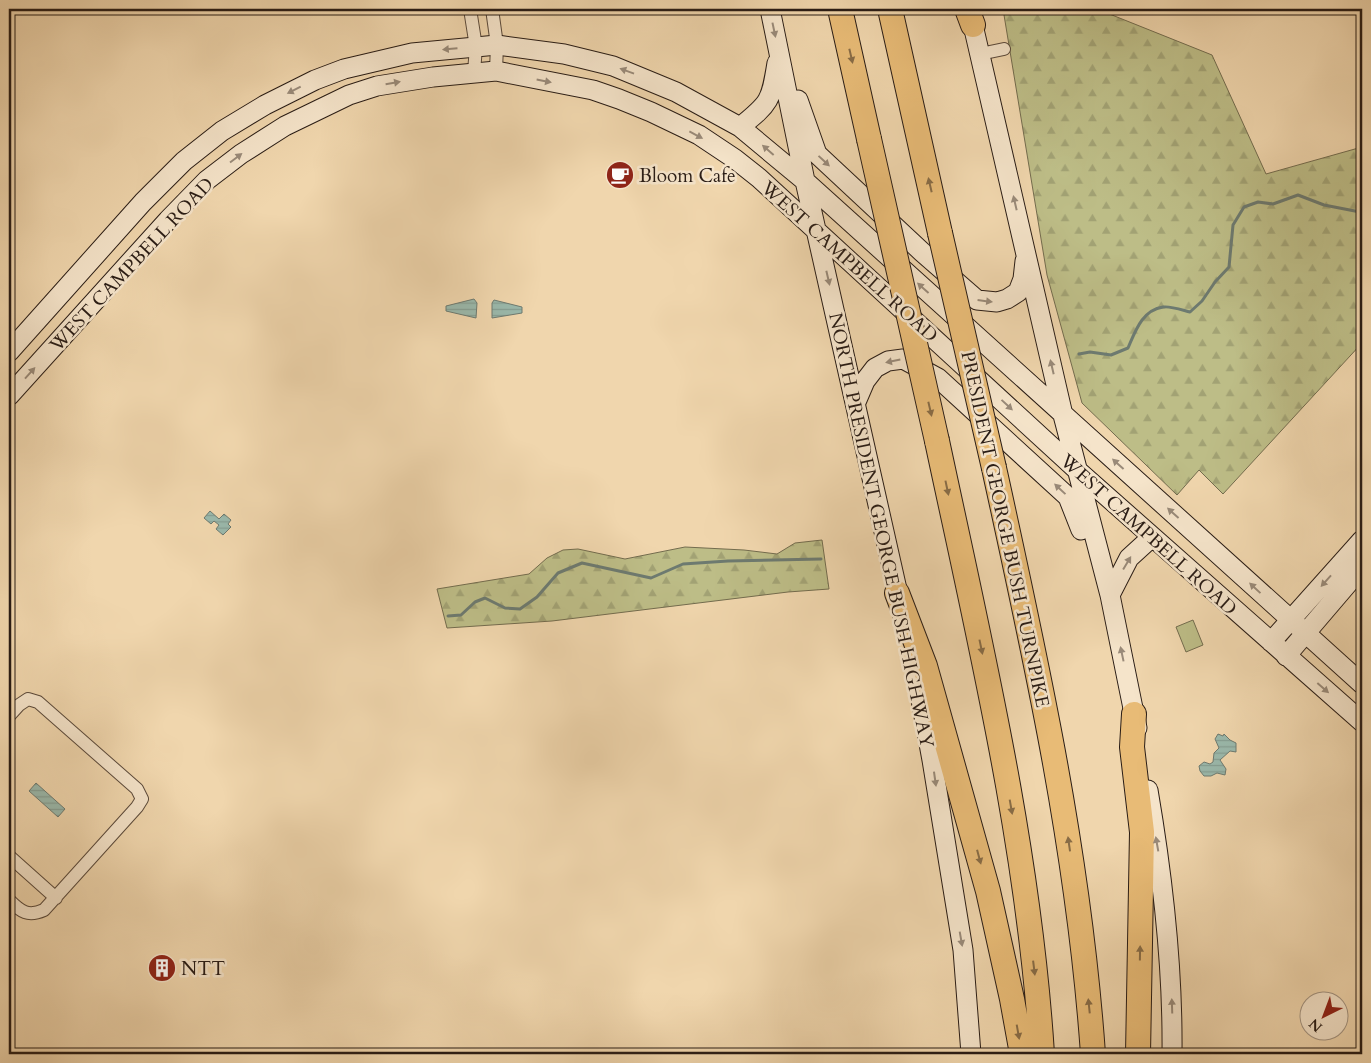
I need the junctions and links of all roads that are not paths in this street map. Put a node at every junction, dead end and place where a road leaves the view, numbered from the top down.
1 (470, 9) edge
2 (492, 9) edge
3 (770, 9) edge
4 (840, 9) edge
5 (890, 9) edge
6 (970, 14) edge
7 (497, 46) junction
8 (476, 47) junction
9 (1004, 48) dead end
10 (779, 52) junction
11 (980, 54) junction
12 (496, 71) junction
13 (474, 72) junction
14 (740, 127) junction
15 (805, 181) junction
16 (817, 230) junction
17 (1026, 251) junction
18 (9, 352) edge
19 (9, 396) edge
20 (856, 402) junction
21 (1063, 415) junction
22 (1077, 470) junction
23 (1152, 537) junction
24 (1362, 540) edge
25 (1362, 567) edge
26 (897, 593) junction
27 (1110, 595) junction
28 (1291, 621) junction
29 (1305, 634) junction
30 (1271, 642) junction
31 (1286, 656) junction
32 (1362, 684) edge
33 (1134, 714) junction
34 (9, 716) edge
35 (1362, 722) edge
36 (9, 856) edge
37 (56, 898) junction
38 (9, 902) edge
39 (971, 1054) edge
40 (1022, 1054) edge
41 (1042, 1054) edge
42 (1093, 1054) edge
43 (1138, 1054) edge
44 (1172, 1054) edge

1 - 8 street
2 - 7 street
3 -> 10 main road, NORTH PRESIDENT GEORGE BUSH HIGHWAY
4 -> 41 highway, bridge
42 -> 5 highway, PRESIDENT GEORGE BUSH TURNPIKE, bridge
6 - 11 main road
7 - 8 main road, WEST CAMPBELL ROAD
7 - 12 street
14 -> 7 main road, WEST CAMPBELL ROAD
8 - 13 street
8 -> 18 main road, WEST CAMPBELL ROAD
9 - 11 street
10 - 14 main road
10 - 15 main road, NORTH PRESIDENT GEORGE BUSH HIGHWAY
10 -> 17 main road
17 -> 11 main road
12 - 13 main road, WEST CAMPBELL ROAD
12 -> 16 main road, WEST CAMPBELL ROAD
19 -> 13 main road, WEST CAMPBELL ROAD
15 -> 14 main road, WEST CAMPBELL ROAD
15 - 16 main road, NORTH PRESIDENT GEORGE BUSH HIGHWAY
21 -> 15 main road, WEST CAMPBELL ROAD
16 -> 20 main road, NORTH PRESIDENT GEORGE BUSH HIGHWAY
16 -> 22 main road, WEST CAMPBELL ROAD
21 -> 17 main road
20 - 26 main road, NORTH PRESIDENT GEORGE BUSH HIGHWAY
27 -> 20 main road
21 - 22 main road
28 -> 21 main road, WEST CAMPBELL ROAD
22 - 23 main road, WEST CAMPBELL ROAD
22 - 27 main road
27 -> 23 main road
23 - 30 main road, WEST CAMPBELL ROAD
24 -> 28 main road
25 - 29 main road
26 -> 39 main road, NORTH PRESIDENT GEORGE BUSH HIGHWAY
26 -> 40 highway
33 -> 27 main road
28 - 29 main road, WEST CAMPBELL ROAD
28 - 30 main road
29 - 31 main road
29 - 32 main road, WEST CAMPBELL ROAD
30 - 31 main road, WEST CAMPBELL ROAD
31 -> 35 main road, WEST CAMPBELL ROAD
43 -> 33 highway
44 -> 33 main road
34 - 37 street
36 - 37 street
37 - 38 street

